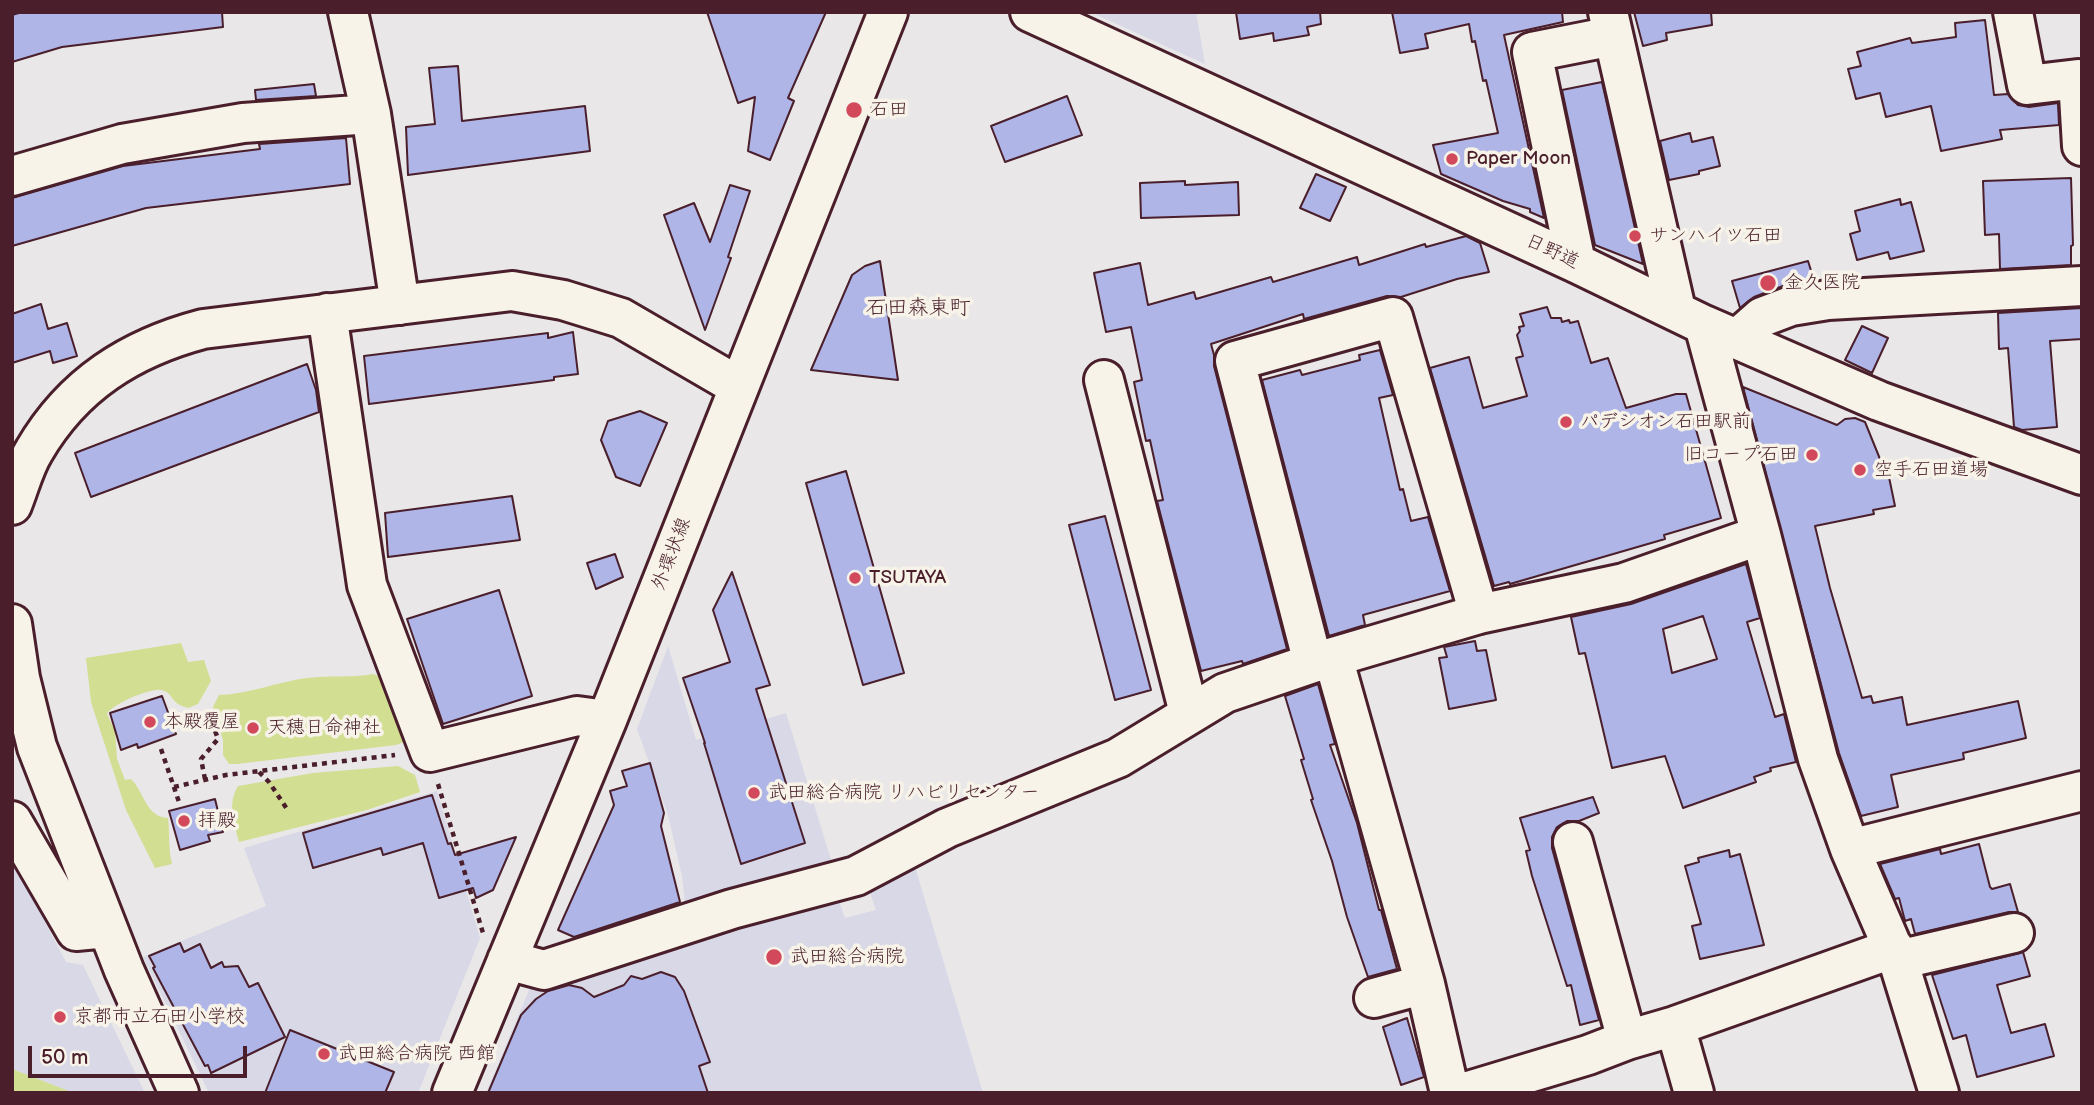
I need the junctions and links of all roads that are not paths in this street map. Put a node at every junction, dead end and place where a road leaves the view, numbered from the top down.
1 (348, 12) edge
2 (888, 12) edge
3 (1030, 12) edge
4 (2013, 12) edge
5 (1610, 24) edge
6 (372, 114) junction
7 (2082, 146) edge
8 (12, 176) edge
9 (1576, 263) junction
10 (2082, 286) edge
11 (400, 305) junction
12 (327, 313) junction
13 (1705, 325) junction
14 (1104, 380) dead end
15 (738, 386) junction
16 (22, 449) edge
17 (2082, 475) edge
18 (12, 505) edge
19 (1761, 535) junction
20 (1479, 614) junction
21 (12, 624) edge
22 (1322, 660) junction
23 (1189, 713) junction
24 (607, 720) junction
25 (2082, 791) edge
26 (12, 821) edge
27 (1573, 842) dead end
28 (1850, 849) junction
29 (107, 928) junction
30 (2014, 933) dead end
31 (498, 952) junction
32 (1896, 954) junction
33 (1425, 984) junction
34 (1374, 998) dead end
35 (1675, 1026) junction
36 (1627, 1040) junction
37 (1513, 1085) edge
38 (179, 1093) edge
39 (452, 1093) edge
40 (1450, 1093) edge
41 (1462, 1093) edge
42 (1694, 1093) edge
43 (1939, 1093) edge

1 - 6 street
2 - 15 street, 外環状線
3 - 9 street, 日野道
4 - 7 street
5 - 9 street
5 - 13 street
6 - 8 street
6 - 11 street
9 - 13 street, 日野道
10 - 13 street
11 - 12 street
11 - 15 street
12 - 16 street
12 - 24 street
13 - 17 street, 日野道
13 - 19 street
14 - 23 street
15 - 24 street, 外環状線
16 - 18 street
19 - 20 street
19 - 28 street
20 - 22 street
20 - 22 street
21 - 29 street
22 - 23 street
22 - 33 street
23 - 31 street
24 - 31 street, 外環状線
25 - 28 street
26 - 29 street
27 - 36 street
28 - 32 street
29 - 38 street
30 - 32 street
31 - 39 street, 外環状線
32 - 35 street
32 - 43 street
33 - 34 street
33 - 40 street
35 - 36 street
35 - 42 street
36 - 37 street
37 - 41 street

